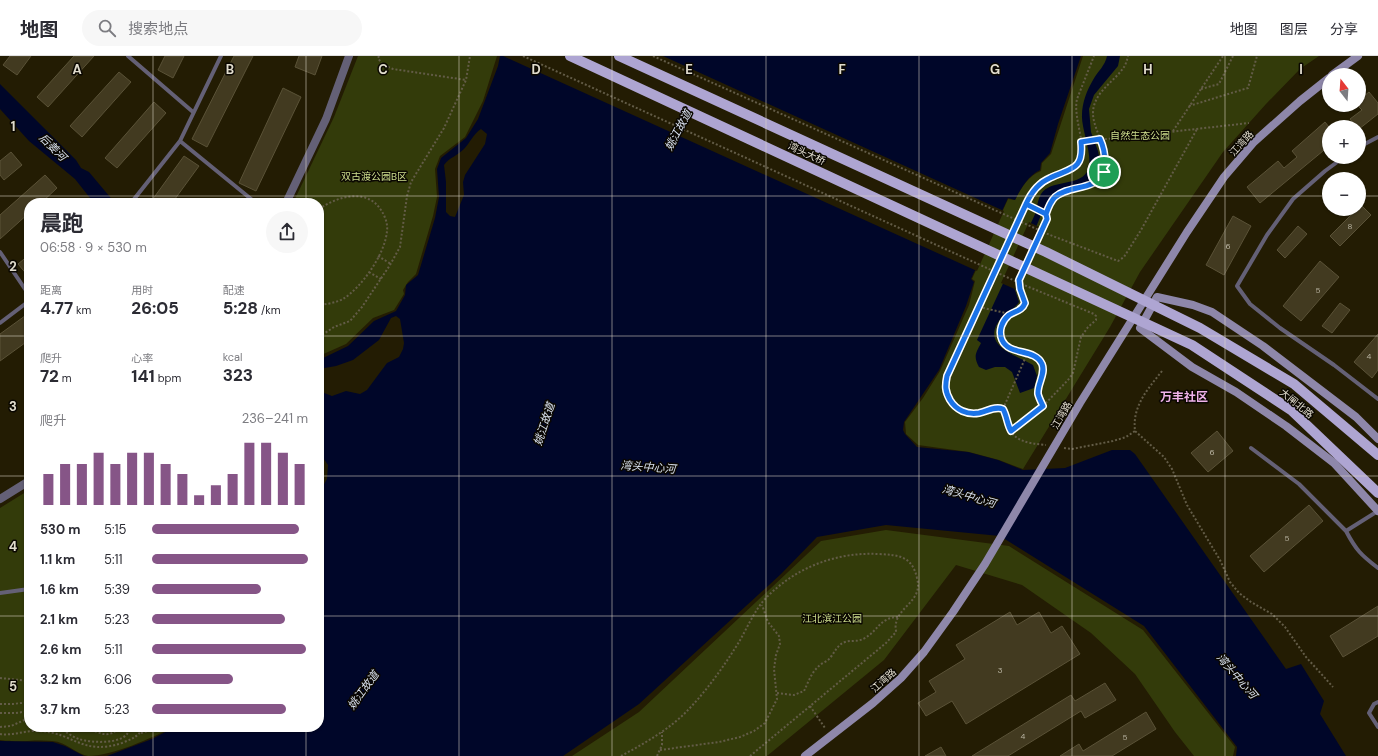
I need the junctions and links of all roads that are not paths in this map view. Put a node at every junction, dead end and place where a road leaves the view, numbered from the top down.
1 (128, 56) edge
2 (221, 56) edge
3 (349, 56) edge
4 (570, 56) edge
5 (619, 56) edge
6 (1358, 56) edge
7 (1342, 68) edge
8 (1322, 84) edge
9 (193, 112) junction
10 (1378, 137) edge
11 (180, 141) junction
12 (1366, 143) edge
13 (1334, 164) edge
14 (135, 198) edge
15 (250, 198) edge
16 (288, 198) edge
17 (0, 252) edge
18 (24, 288) edge
19 (24, 304) edge
20 (0, 323) edge
21 (1200, 328) joint
22 (1192, 345) joint
23 (1378, 399) edge
24 (1378, 439) edge
25 (1251, 448) dead end
26 (1378, 455) edge
27 (24, 483) edge
28 (1378, 493) edge
29 (0, 499) edge
30 (1378, 511) edge
31 (1346, 531) junction
32 (1378, 568) edge
33 (24, 590) edge
34 (0, 593) edge
35 (1378, 702) edge
36 (1378, 727) edge
37 (805, 756) edge

1 - 9 lane
2 - 9 lane
3 - 16 street
4 - 22 main road, 湾头大桥
5 - 21 main road, 湾头大桥
6 - 7 street
8 - 37 street, 江湾路
9 - 11 lane
10 - 12 lane
11 - 14 lane
11 - 15 lane
13 - 23 lane
17 - 18 lane
19 - 20 lane
21 - 26 main road, 大闸北路
22 - 28 main road, 大闸北路
24 - 30 street
25 - 31 lane
27 - 29 street
30 - 31 lane
31 - 32 lane
33 - 34 lane
35 - 36 lane

